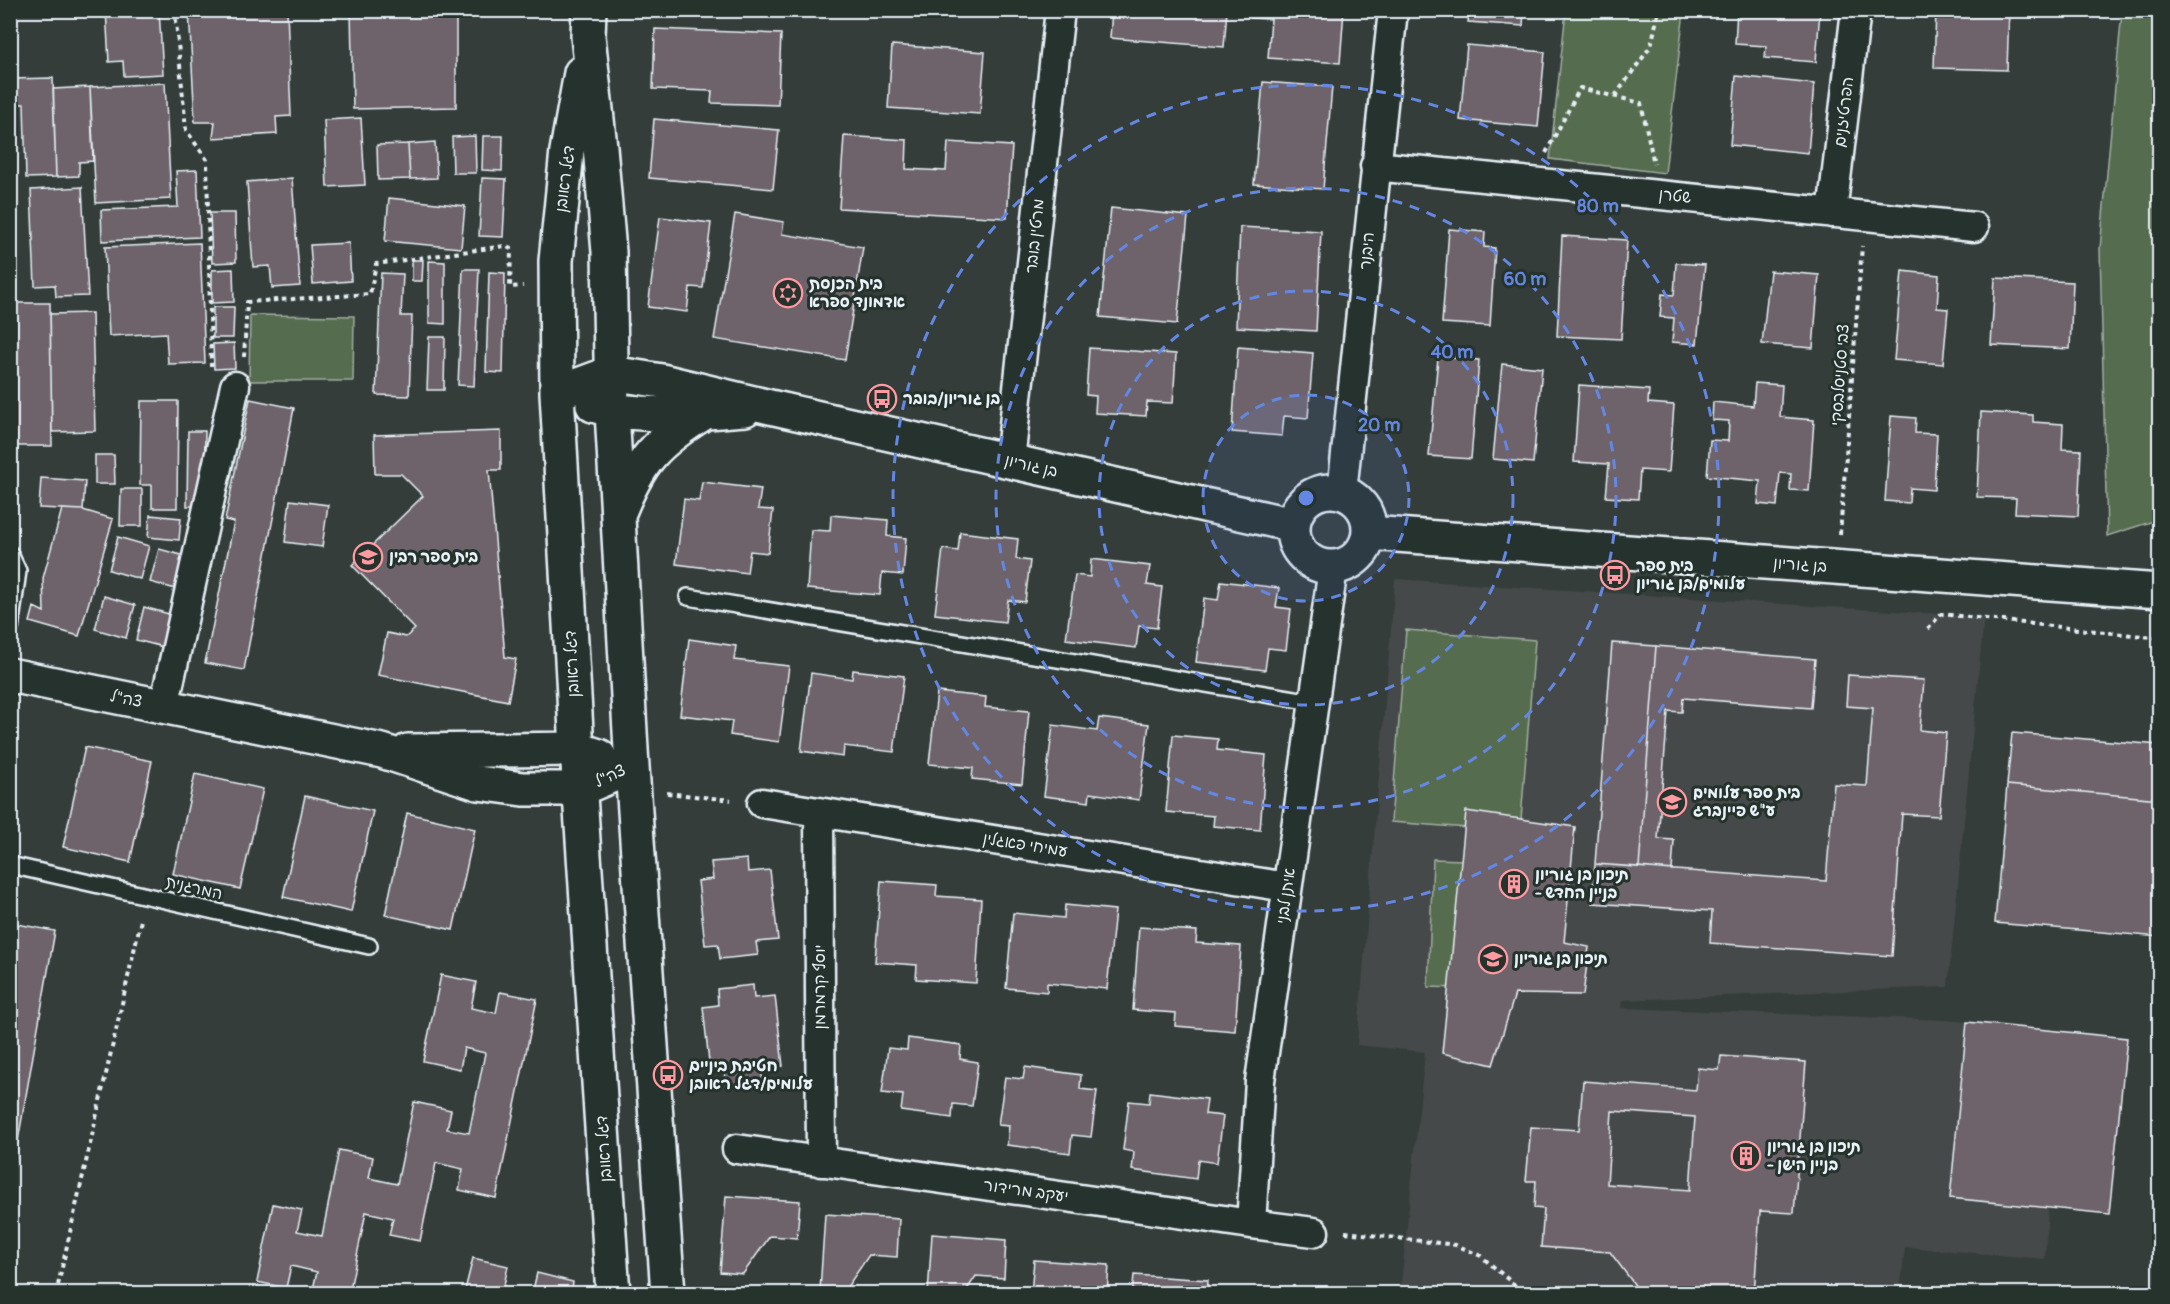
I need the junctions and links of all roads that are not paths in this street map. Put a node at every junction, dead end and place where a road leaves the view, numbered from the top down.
1 (1060, 10) edge
2 (1393, 10) edge
3 (1856, 10) edge
4 (588, 23) edge
5 (1375, 166) junction
6 (1832, 213) junction
7 (1974, 227) dead end
8 (611, 373) junction
9 (235, 386) road end
10 (557, 393) junction
11 (770, 407) junction
12 (612, 411) junction
13 (705, 412) junction
14 (1010, 461) junction
15 (1342, 492) junction
16 (618, 513) junction
17 (1293, 525) junction
18 (1370, 533) junction
19 (10, 554) edge
20 (1333, 568) junction
21 (2160, 591) edge
22 (688, 597) dead end
23 (10, 629) edge
24 (10, 675) edge
25 (1313, 702) junction
26 (165, 706) junction
27 (577, 749) junction
28 (382, 751) junction
29 (632, 778) junction
30 (580, 789) junction
31 (762, 803) road end
32 (819, 812) junction
33 (10, 865) edge
34 (1287, 887) junction
35 (369, 946) dead end
36 (737, 1149) dead end
37 (821, 1162) junction
38 (1251, 1224) junction
39 (1314, 1232) road end
40 (613, 1293) edge
41 (668, 1293) edge

1 - 14 street, מרטין בובר
2 - 5 street, היבנר
3 - 6 street, הפרטיזנים
4 - 8 street, דגל ראובן
4 - 10 street, דגל ראובן
5 - 6 street, שטרן
5 - 15 street, היבנר
6 - 7 street, שטרן
8 - 10 street
8 - 11 street, בן גוריון
8 - 12 street, דגל ראובן
9 - 26 street
10 - 12 street, בן גוריון
10 - 27 street, דגל ראובן
11 - 13 street, בן גוריון
11 - 14 street, בן גוריון
12 - 13 street, בן גוריון
12 - 16 street, דגל ראובן
13 - 16 street
14 - 17 street, בן גוריון
15 - 17 street
15 - 18 street
16 - 29 street, דגל ראובן
17 - 20 street
18 - 20 street
18 - 21 street, בן גוריון
19 - 23 lane
20 - 25 street, איתן לבני
22 - 25 lane
24 - 26 street, צה"ל
25 - 34 street, איתן לבני
26 - 28 street, צה"ל
27 - 28 street, צה"ל
27 - 29 street, צה"ל
27 - 30 street, דגל ראובן
28 - 30 street, צה"ל
29 - 30 street, צה"ל
29 - 41 street, דגל ראובן
30 - 40 street, דגל ראובן
31 - 32 street, עמיחי פאגלין
32 - 34 street, עמיחי פאגלין
32 - 37 street, יוסף קרמרמן
33 - 35 lane, המרגנית
34 - 38 street, איתן לבני
36 - 37 street, יעקב מרידור
37 - 38 street, יעקב מרידור
38 - 39 street, יעקב מרידור

